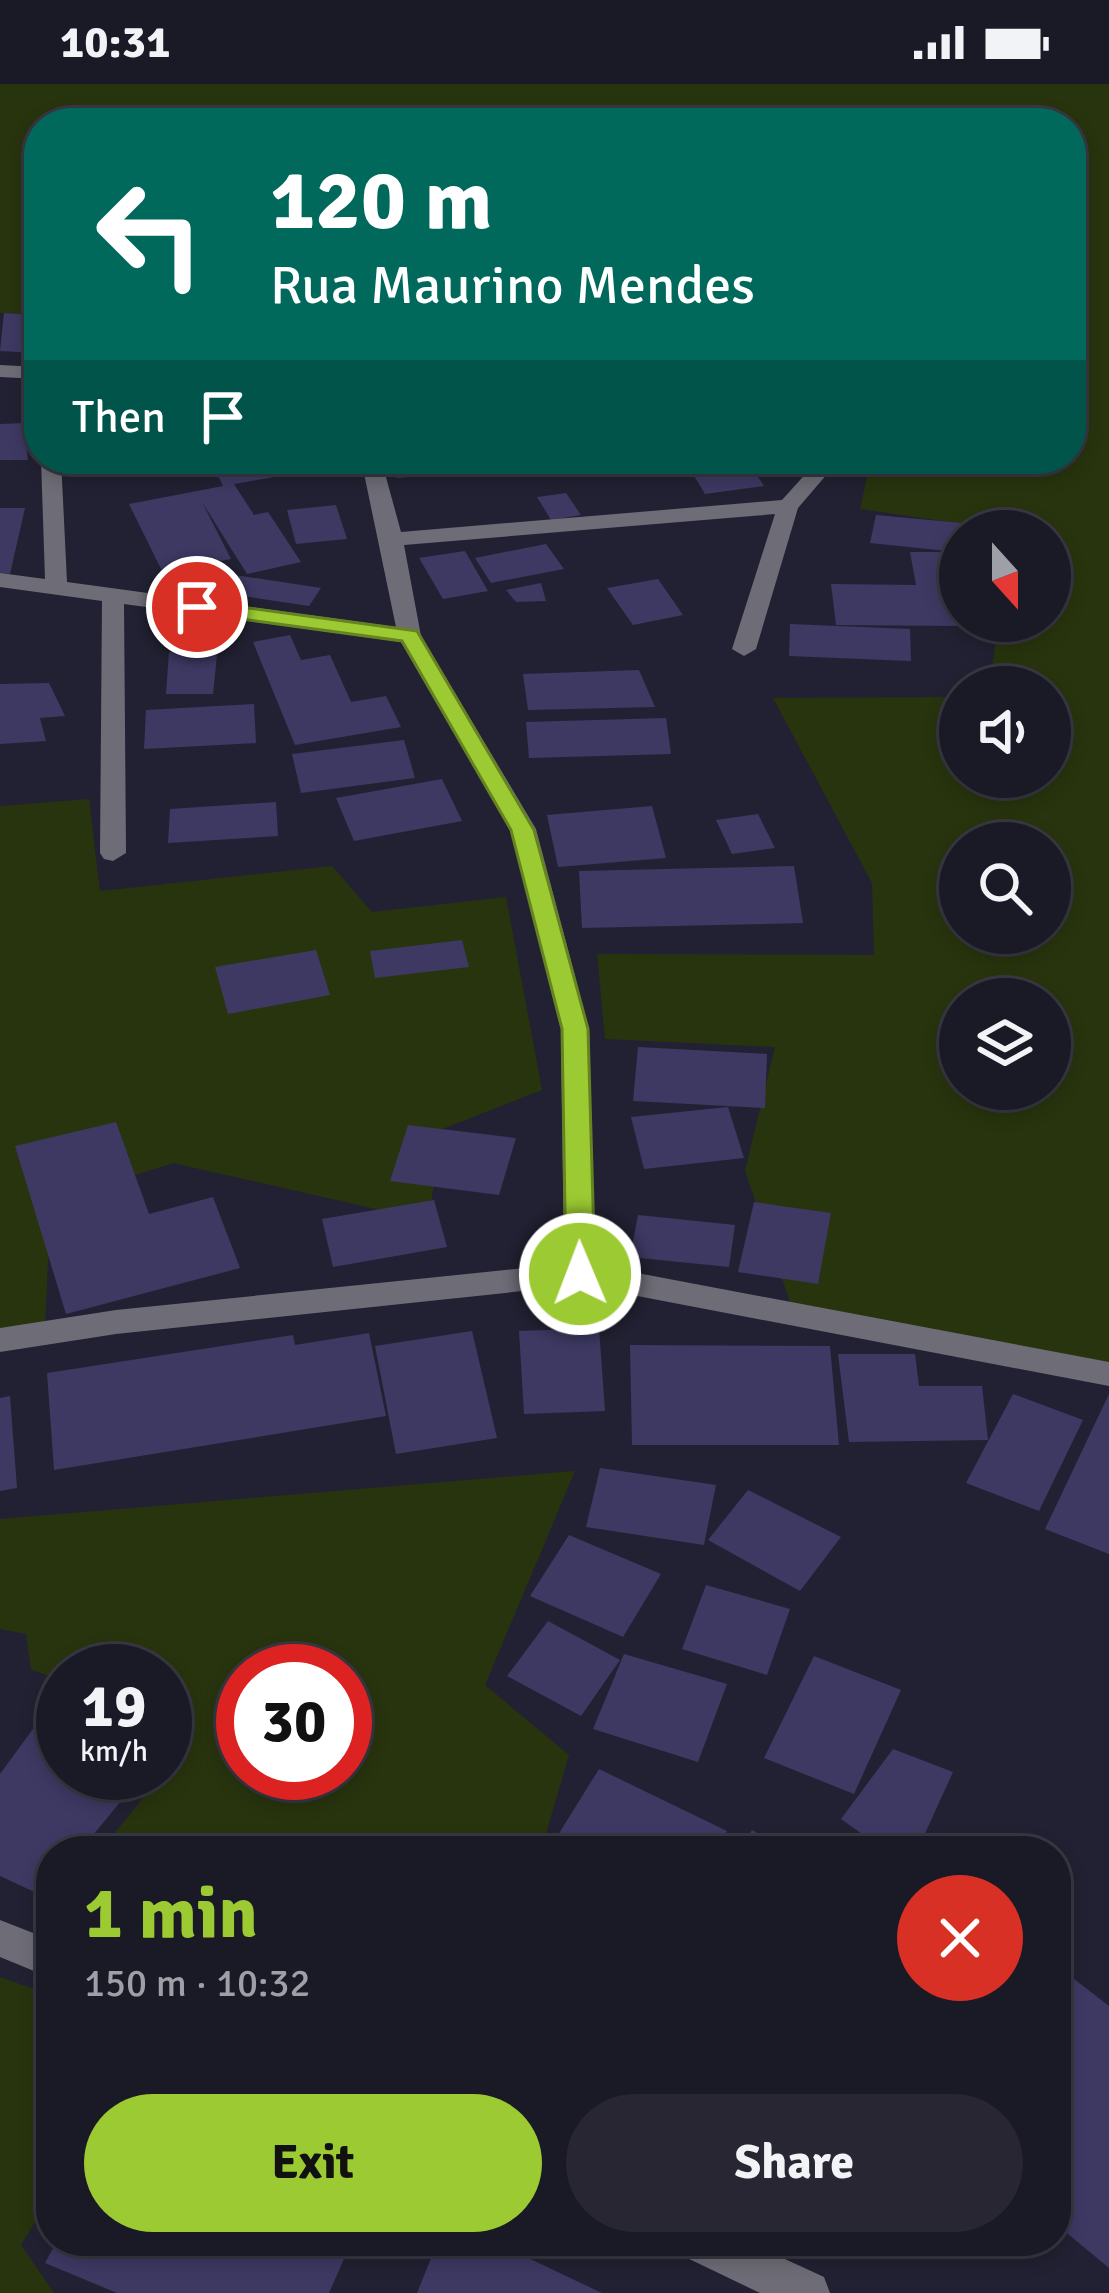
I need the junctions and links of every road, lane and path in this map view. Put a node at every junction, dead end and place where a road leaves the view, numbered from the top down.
1 (52, 474) edge
2 (375, 474) edge
3 (817, 474) edge
4 (788, 506) junction
5 (392, 539) junction
6 (0, 580) edge
7 (56, 586) junction
8 (112, 596) junction
9 (409, 636) junction
10 (744, 649) dead end
11 (113, 853) dead end
12 (580, 1274) junction
13 (0, 1340) edge
14 (1109, 1374) edge
15 (0, 1938) edge
16 (36, 1953) edge
17 (730, 2256) edge
18 (808, 2293) edge

1 - 7 street
2 - 5 street
3 - 4 street
4 - 5 street
4 - 10 street
5 - 9 street
6 - 7 street
7 - 8 street
8 - 9 street
8 - 11 street
9 - 12 street
12 - 13 street
12 - 14 street
15 - 16 street
17 - 18 street

